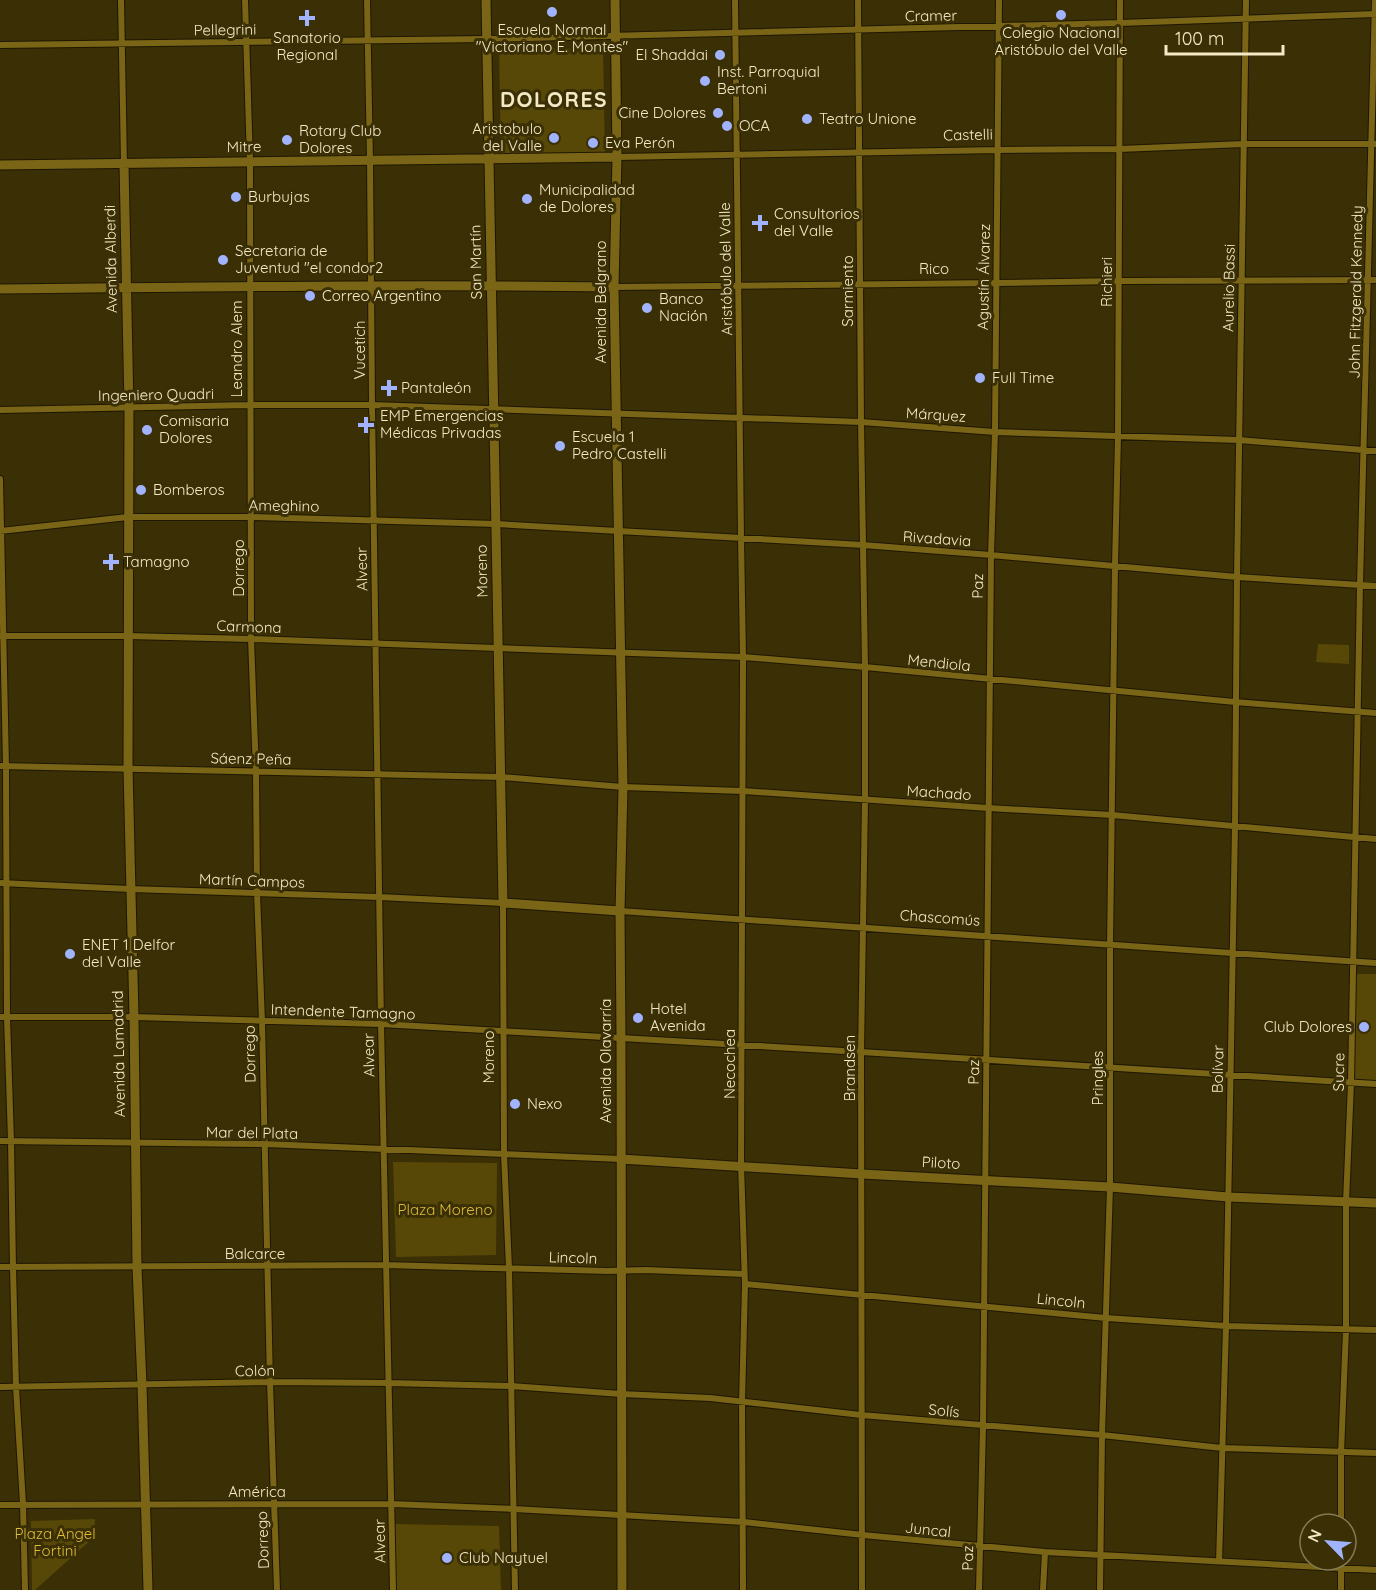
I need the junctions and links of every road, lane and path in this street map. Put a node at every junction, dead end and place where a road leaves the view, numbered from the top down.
1 (121, 0) edge
2 (245, 0) edge
3 (367, 0) edge
4 (486, 0) edge
5 (615, 0) edge
6 (735, 0) edge
7 (858, 0) edge
8 (999, 0) edge
9 (1120, 0) edge
10 (1246, 0) edge
11 (1375, 0) edge
12 (1375, 14) edge
13 (1246, 18) junction
14 (1120, 23) junction
15 (999, 26) junction
16 (858, 29) junction
17 (735, 33) junction
18 (616, 36) junction
19 (487, 39) junction
20 (367, 40) junction
21 (246, 42) junction
22 (122, 43) junction
23 (0, 45) edge
24 (1244, 144) junction
25 (1374, 144) edge
26 (1119, 149) junction
27 (998, 150) junction
28 (859, 152) junction
29 (736, 154) junction
30 (617, 157) junction
31 (489, 159) junction
32 (370, 160) junction
33 (250, 162) junction
34 (124, 164) junction
35 (0, 165) edge
36 (1242, 280) junction
37 (1368, 280) junction
38 (1376, 280) edge
39 (1119, 281) junction
40 (996, 283) junction
41 (860, 284) junction
42 (492, 285) junction
43 (738, 285) junction
44 (249, 286) junction
45 (372, 287) junction
46 (614, 287) junction
47 (126, 288) junction
48 (0, 289) edge
49 (250, 405) junction
50 (372, 405) junction
51 (129, 408) junction
52 (493, 409) junction
53 (0, 410) edge
54 (616, 414) junction
55 (739, 417) junction
56 (861, 422) junction
57 (995, 432) junction
58 (1118, 436) junction
59 (1239, 440) junction
60 (1364, 451) junction
61 (1376, 451) edge
62 (0, 478) edge
63 (128, 517) junction
64 (251, 517) junction
65 (373, 520) junction
66 (496, 524) junction
67 (1, 531) edge
68 (618, 532) junction
69 (741, 538) junction
70 (863, 545) junction
71 (991, 555) junction
72 (1115, 565) junction
73 (1237, 577) junction
74 (1360, 585) junction
75 (1376, 586) edge
76 (2, 636) edge
77 (128, 636) junction
78 (251, 639) junction
79 (376, 644) junction
80 (498, 648) junction
81 (620, 652) junction
82 (743, 657) junction
83 (865, 667) junction
84 (990, 680) junction
85 (1113, 691) junction
86 (1235, 702) junction
87 (1358, 712) junction
88 (1376, 713) edge
89 (3, 766) edge
90 (128, 768) junction
91 (256, 772) junction
92 (376, 774) junction
93 (501, 777) junction
94 (623, 787) junction
95 (743, 791) junction
96 (866, 800) junction
97 (988, 808) junction
98 (1112, 815) junction
99 (1235, 826) junction
100 (1356, 838) junction
101 (1376, 839) edge
102 (4, 884) edge
103 (130, 889) junction
104 (257, 893) junction
105 (379, 897) junction
106 (503, 903) junction
107 (620, 911) junction
108 (743, 920) junction
109 (864, 928) junction
110 (987, 936) junction
111 (1110, 945) junction
112 (1232, 953) junction
113 (1352, 962) junction
114 (1376, 963) edge
115 (4, 1017) edge
116 (134, 1017) junction
117 (262, 1021) junction
118 (381, 1024) junction
119 (505, 1032) junction
120 (621, 1038) junction
121 (742, 1045) junction
122 (861, 1052) junction
123 (986, 1060) junction
124 (1111, 1068) junction
125 (1230, 1076) junction
126 (1351, 1083) junction
127 (1376, 1084) edge
128 (0, 1141) edge
129 (11, 1141) junction
130 (136, 1143) junction
131 (265, 1144) junction
132 (383, 1149) junction
133 (504, 1154) junction
134 (621, 1159) junction
135 (741, 1165) junction
136 (862, 1174) junction
137 (984, 1180) junction
138 (1110, 1187) junction
139 (1228, 1197) junction
140 (1346, 1202) junction
141 (1376, 1203) edge
142 (385, 1265) junction
143 (268, 1266) junction
144 (0, 1267) edge
145 (137, 1267) junction
146 (13, 1268) junction
147 (509, 1268) junction
148 (621, 1270) junction
149 (744, 1274) junction
150 (745, 1284) junction
151 (861, 1295) junction
152 (984, 1306) junction
153 (1106, 1318) junction
154 (1226, 1326) junction
155 (1346, 1330) junction
156 (1376, 1330) edge
157 (270, 1382) junction
158 (389, 1383) junction
159 (142, 1385) junction
160 (511, 1386) junction
161 (0, 1387) edge
162 (16, 1387) junction
163 (621, 1394) junction
164 (742, 1402) junction
165 (861, 1415) junction
166 (983, 1426) junction
167 (1102, 1436) junction
168 (1222, 1448) junction
169 (1341, 1453) junction
170 (1376, 1453) edge
171 (23, 1504) junction
172 (146, 1504) junction
173 (274, 1504) junction
174 (392, 1504) junction
175 (0, 1505) edge
176 (514, 1509) junction
177 (1341, 1512) edge
178 (621, 1515) junction
179 (744, 1522) junction
180 (863, 1535) junction
181 (980, 1547) junction
182 (1045, 1551) junction
183 (1099, 1554) junction
184 (1219, 1562) junction
185 (1298, 1566) edge
186 (1358, 1569) edge
187 (1376, 1570) edge
188 (1341, 1572) edge
189 (26, 1590) edge
190 (148, 1590) edge
191 (277, 1590) edge
192 (393, 1590) edge
193 (515, 1590) edge
194 (622, 1590) edge
195 (743, 1590) edge
196 (862, 1590) edge
197 (979, 1590) edge
198 (1044, 1590) edge
199 (1100, 1590) edge
200 (1341, 1590) edge

1 - 22 street, Avenida Alberdi
2 - 21 street, Leandro Alem
3 - 20 street, Vucetich
4 - 19 main road, San Martín
5 - 18 main road, Avenida Belgrano
6 - 17 street, Aristóbulo del Valle
7 - 16 street, Sarmiento
8 - 15 street, Agustín Álvarez
9 - 14 street, Richieri
10 - 13 street, Aurelio Bassi
11 - 12 street, John Fitzgerald Kennedy
12 - 13 street, Cramer
12 - 25 street, John Fitzgerald Kennedy
13 - 14 street, Cramer
13 - 24 street, Aurelio Bassi
14 - 15 street, Cramer
14 - 26 street, Richieri
15 - 16 street, Cramer
15 - 27 street, Agustín Álvarez
16 - 17 street, Cramer
16 - 28 street, Sarmiento
17 - 18 street, Cramer
17 - 29 street, Aristóbulo del Valle
18 - 19 street, Cramer
18 - 30 main road, Avenida Belgrano
19 - 20 street, Pellegrini
19 - 31 main road, San Martín
20 - 21 street, Pellegrini
20 - 32 street, Vucetich
21 - 22 street, Pellegrini
21 - 33 street, Leandro Alem
22 - 23 street, Pellegrini
22 - 34 street, Avenida Alberdi
24 - 25 street, Castelli
24 - 26 street, Castelli
24 - 36 street, Aurelio Bassi
25 - 37 street, John Fitzgerald Kennedy
26 - 27 street, Castelli
26 - 39 street, Richieri
27 - 28 street, Castelli
27 - 40 street, Agustín Álvarez
28 - 29 street, Castelli
28 - 41 street, Sarmiento
29 - 30 street, Castelli
29 - 43 street, Aristóbulo del Valle
30 - 31 main road, Castelli
30 - 46 main road, Avenida Belgrano
31 - 32 main road, Mitre
31 - 42 main road, San Martín
32 - 33 main road, Mitre
32 - 45 street, Vucetich
33 - 34 main road, Mitre
33 - 44 street, Leandro Alem
34 - 35 main road, Mitre
34 - 47 main road, Avenida Alberdi
36 - 37 street, Rico
36 - 39 street, Rico
36 - 59 street, Aurelio Bassi
37 - 38 street, Rico
37 - 60 street, John Fitzgerald Kennedy
39 - 40 street, Rico
39 - 58 street, Richieri
40 - 41 street, Rico
40 - 57 street, Agustín Álvarez
41 - 43 street, Rico
41 - 56 street, Sarmiento
42 - 45 main road, Rico
42 - 46 main road, Rico
42 - 52 main road, San Martín
43 - 46 street, Rico
43 - 55 street, Aristóbulo del Valle
44 - 45 main road, Rico
44 - 47 main road, Rico
44 - 49 street, Leandro Alem
45 - 50 street, Vucetich
46 - 54 main road, Avenida Belgrano
47 - 48 main road, Rico
47 - 51 main road, Avenida Alberdi
49 - 50 street, Ingeniero Quadri
49 - 51 street, Ingeniero Quadri
49 - 64 street, Leandro Alem
50 - 52 street, Ingeniero Quadri
50 - 65 street, Vucetich
51 - 53 street, Ingeniero Quadri
51 - 63 main road, Avenida Alberdi
52 - 54 street, Márquez
52 - 66 main road, San Martín
54 - 55 street, Márquez
54 - 68 main road, Avenida Belgrano
55 - 56 street, Márquez
55 - 69 street, Aristóbulo del Valle
56 - 57 street, Márquez
56 - 70 street, Sarmiento
57 - 58 street, Márquez
57 - 71 street, Agustín Álvarez
58 - 59 street, Márquez
58 - 72 street, Richieri
59 - 60 street, Márquez
59 - 73 street, Aurelio Bassi
60 - 61 street, Márquez
60 - 74 street, John Fitzgerald Kennedy
62 - 67 street
63 - 64 street, Ameghino
63 - 67 street, Ameghino
63 - 77 main road, Avenida Lamadrid
64 - 65 street, Ameghino
64 - 78 street, Dorrego
65 - 66 street, Ameghino
65 - 79 street, Alvear
66 - 68 street, Rivadavia
66 - 80 main road, Moreno
67 - 76 street
68 - 69 street, Rivadavia
68 - 81 main road, Avenida Olavarría
69 - 70 street, Rivadavia
69 - 82 street, Necochea
70 - 71 street, Rivadavia
70 - 83 street, Brandsen
71 - 72 street, Rivadavia
71 - 84 street, Paz
72 - 73 street, Rivadavia
72 - 85 street, Pringles
73 - 74 street, Rivadavia
73 - 86 street, Bolívar
74 - 75 street, Rivadavia
74 - 87 street, Sucre
76 - 77 street, Carmona
76 - 89 street
77 - 78 street, Carmona
77 - 90 main road, Avenida Lamadrid
78 - 79 street, Carmona
78 - 91 street, Dorrego
79 - 80 street, Carmona
79 - 92 street, Alvear
80 - 81 street, Mendiola
80 - 93 main road, Moreno
81 - 82 street, Mendiola
81 - 94 main road, Avenida Olavarría
82 - 83 street, Mendiola
82 - 95 street, Necochea
83 - 84 street, Mendiola
83 - 96 street, Brandsen
84 - 85 street, Mendiola
84 - 97 street, Paz
85 - 86 street, Mendiola
85 - 98 street, Pringles
86 - 87 street, Mendiola
86 - 99 street, Bolívar
87 - 88 street, Mendiola
87 - 100 street, Sucre
89 - 90 street, Sáenz Peña
89 - 102 street
90 - 91 street, Sáenz Peña
90 - 103 main road, Avenida Lamadrid
91 - 92 street, Sáenz Peña
91 - 104 street, Dorrego
92 - 93 street, Sáenz Peña
92 - 105 street, Alvear
93 - 94 street, Machado
93 - 106 main road, Moreno
94 - 95 street, Machado
94 - 107 main road, Avenida Olavarría
95 - 96 street, Machado
95 - 108 street, Necochea
96 - 97 street, Machado
96 - 109 street, Brandsen
97 - 98 street, Machado
97 - 110 street, Paz
98 - 99 street, Machado
98 - 111 street, Pringles
99 - 100 street, Machado
99 - 112 street, Bolívar
100 - 101 street, Machado
100 - 113 street, Sucre
102 - 103 street, Martín Campos
102 - 115 street
103 - 104 street, Martín Campos
103 - 116 main road, Avenida Lamadrid
104 - 105 street, Martín Campos
104 - 117 street, Dorrego
105 - 106 street, Martín Campos
105 - 118 street, Alvear
106 - 107 main road, Chascomús
106 - 119 street, Moreno
107 - 108 street, Chascomús
107 - 120 main road, Avenida Olavarría
108 - 109 street, Chascomús
108 - 121 street, Necochea
109 - 110 street, Chascomús
109 - 122 street, Brandsen
110 - 111 street, Chascomús
110 - 123 street, Paz
111 - 112 street, Chascomús
111 - 124 street, Pringles
112 - 113 street, Chascomús
112 - 125 street, Bolívar
113 - 114 street, Chascomús
113 - 126 street, Sucre
115 - 116 street, Intendente Tamagno
115 - 129 street
116 - 117 street, Intendente Tamagno
116 - 130 main road, Avenida Lamadrid
117 - 118 street, Intendente Tamagno
117 - 131 street, Dorrego
118 - 119 street, Intendente Tamagno
118 - 132 street, Alvear
119 - 120 street, Intendente Tamagno
119 - 133 street, Moreno
120 - 121 street, Intendente Tamagno
120 - 134 main road, Avenida Olavarría
121 - 122 street, Intendente Tamagno
121 - 135 street, Necochea
122 - 123 street, Intendente Tamagno
122 - 136 street, Brandsen
123 - 124 street, Intendente Tamagno
123 - 137 street, Paz
124 - 125 street, Intendente Tamagno
124 - 138 street, Pringles
125 - 126 street, Intendente Tamagno
125 - 139 street, Bolívar
126 - 127 street, Intendente Tamagno
126 - 140 street, Sucre
128 - 129 street, Mar del Plata
129 - 130 street, Mar del Plata
129 - 146 street
130 - 131 street, Mar del Plata
130 - 145 main road, Avenida Lamadrid
131 - 132 street, Mar del Plata
131 - 143 street, Dorrego
132 - 133 street, Mar del Plata
132 - 142 street, Alvear
133 - 134 street, Piloto
133 - 147 street, Moreno
134 - 135 main road, Piloto
134 - 148 main road, Avenida Olavarría
135 - 136 main road, Piloto
135 - 149 street, Necochea
136 - 137 main road, Piloto
136 - 151 street, Brandsen
137 - 138 main road, Piloto
137 - 152 street, Paz
138 - 139 main road, Piloto
138 - 153 street, Pringles
139 - 140 main road, Piloto
139 - 154 street, Bolívar
140 - 141 main road, Piloto
140 - 155 street, Sucre
142 - 143 street, Balcarce
142 - 147 street, Balcarce
142 - 158 street, Alvear
143 - 145 street, Balcarce
143 - 157 street, Dorrego
144 - 146 street, Balcarce
145 - 146 street, Balcarce
145 - 159 main road, Avenida Lamadrid
146 - 162 street
147 - 148 street, Lincoln
147 - 160 street, Moreno
148 - 149 street, Lincoln
148 - 163 main road, Avenida Olavarría
149 - 150 street, Necochea
150 - 151 street, Lincoln
150 - 164 street, Necochea
151 - 152 street, Lincoln
151 - 165 street, Brandsen
152 - 153 street, Lincoln
152 - 166 street, Paz
153 - 154 street, Lincoln
153 - 167 street, Pringles
154 - 155 street, Lincoln
154 - 168 street, Bolívar
155 - 156 street, Lincoln
155 - 169 street, Sucre
157 - 158 street, Colón
157 - 159 street, Colón
157 - 173 street, Dorrego
158 - 160 street, Colón
158 - 174 street, Alvear
159 - 162 street, Colón
159 - 172 main road, Avenida Lamadrid
160 - 163 street, Solís
160 - 176 street, Moreno
161 - 162 street, Colón
162 - 171 street
163 - 164 street, Solís
163 - 178 main road, Avenida Olavarría
164 - 165 street, Solís
164 - 179 street, Necochea
165 - 166 street, Solís
165 - 180 street, Brandsen
166 - 167 street, Solís
166 - 181 street, Paz
167 - 168 street, Solís
167 - 183 street, Pringles
168 - 169 street, Solís
168 - 184 street, Bolívar
169 - 170 street, Solís
169 - 177 street, Sucre
171 - 172 street, América
171 - 175 street, América
171 - 189 street
172 - 173 street, América
172 - 190 main road, Avenida Lamadrid
173 - 174 street, América
173 - 191 street, Dorrego
174 - 176 street, América
174 - 192 street, Alvear
176 - 178 street, Juncal
176 - 193 street, Moreno
178 - 179 street, Juncal
178 - 194 main road, Avenida Olavarría
179 - 180 street, Juncal
179 - 195 street, Necochea
180 - 181 street, Juncal
180 - 196 street, Brandsen
181 - 182 street, Juncal
181 - 197 street, Paz
182 - 183 street, Juncal
182 - 198 street
183 - 184 street, Juncal
183 - 199 street, Pringles
184 - 185 street, Juncal
186 - 187 street, Juncal
188 - 200 street

